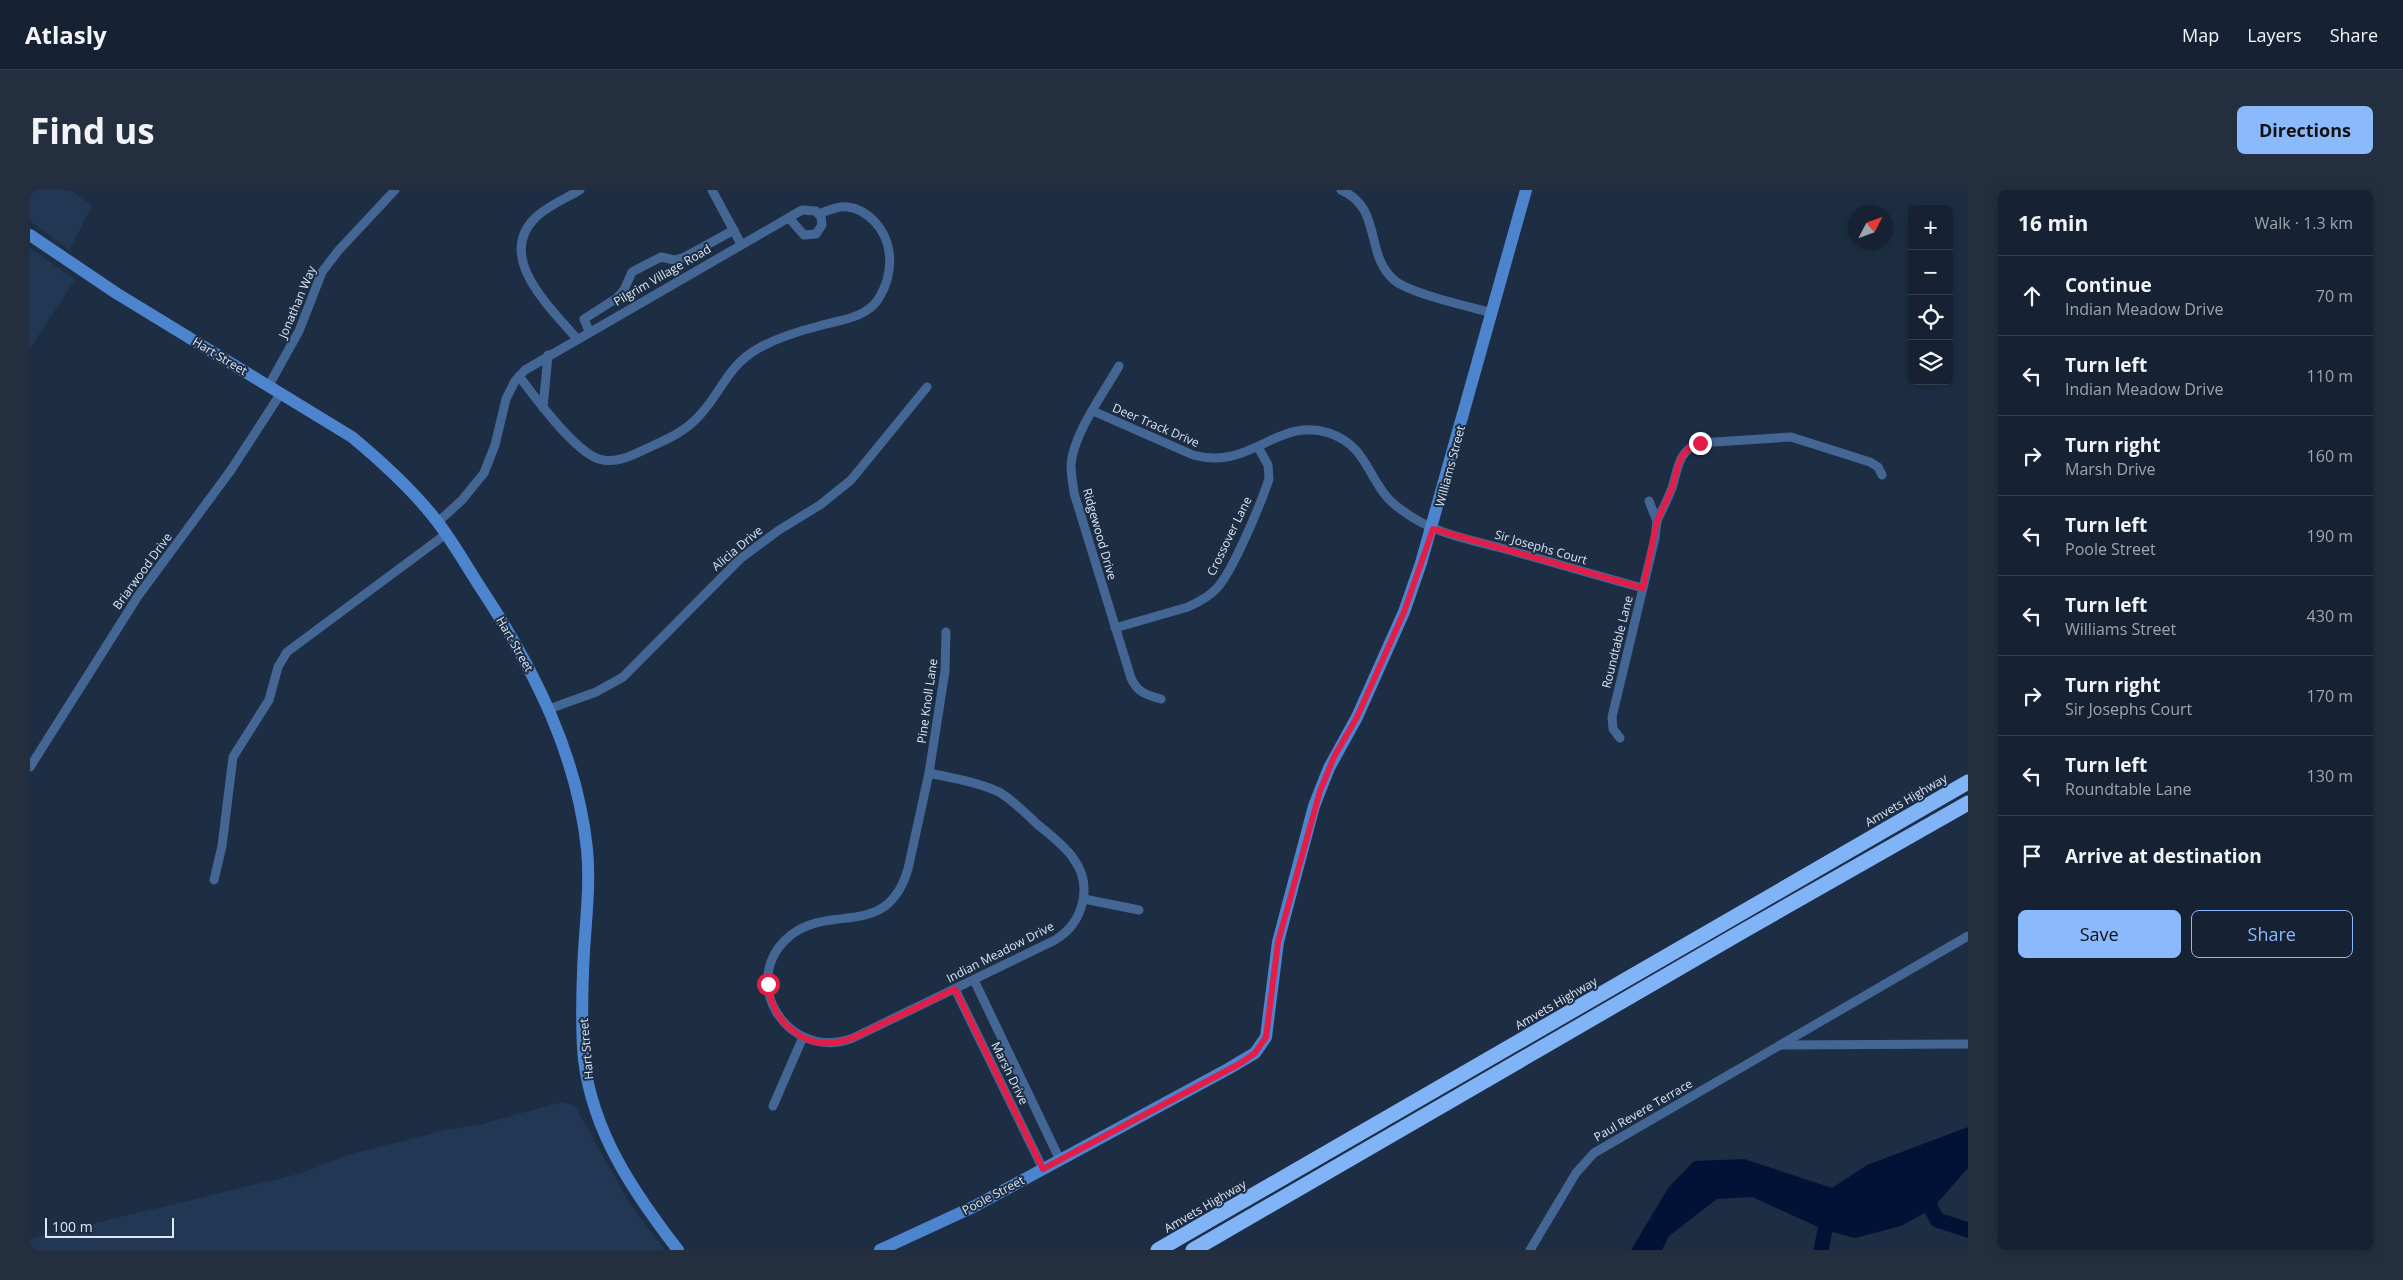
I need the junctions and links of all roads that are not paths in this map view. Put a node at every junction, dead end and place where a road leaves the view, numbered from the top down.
1 (395, 190) edge
2 (580, 190) edge
3 (712, 190) edge
4 (1342, 190) edge
5 (1526, 190) edge
6 (819, 214) junction
7 (789, 218) junction
8 (734, 230) junction
9 (30, 235) edge
10 (741, 244) junction
11 (1492, 312) junction
12 (589, 332) junction
13 (577, 339) junction
14 (548, 356) junction
15 (1119, 366) dead end
16 (519, 376) junction
17 (269, 385) junction
18 (927, 387) dead end
19 (281, 393) junction
20 (543, 408) junction
21 (1093, 411) junction
22 (1258, 447) junction
23 (1882, 475) dead end
24 (1649, 501) dead end
25 (1657, 521) junction
26 (438, 522) junction
27 (1433, 529) junction
28 (446, 534) junction
29 (1643, 588) junction
30 (1115, 628) junction
31 (946, 632) dead end
32 (1161, 699) dead end
33 (549, 709) junction
34 (1620, 738) dead end
35 (30, 768) edge
36 (929, 773) junction
37 (1968, 782) edge
38 (1968, 803) edge
39 (214, 880) dead end
40 (1084, 899) junction
41 (1139, 910) dead end
42 (1968, 936) edge
43 (974, 980) junction
44 (955, 989) junction
45 (802, 1037) junction
46 (1968, 1044) edge
47 (1779, 1045) junction
48 (1260, 1048) joint
49 (773, 1106) dead end
50 (1060, 1160) junction
51 (1043, 1169) junction
52 (678, 1250) edge
53 (880, 1250) edge
54 (1158, 1250) edge
55 (1193, 1250) edge
56 (1530, 1250) edge

1 - 17 street, Jonathan Way
2 - 13 street
3 - 8 street
4 - 11 street
5 - 11 street, Williams Street
6 - 7 street, Pilgrim Village Road
6 - 7 street
6 - 20 street, Pilgrim Village Road
7 - 10 street, Pilgrim Village Road
8 - 10 street
8 - 12 street
9 - 17 street, Hart Street
10 - 12 street, Pilgrim Village Road
11 - 27 street, Williams Street
12 - 13 street, Pilgrim Village Road
13 - 14 street, Pilgrim Village Road
14 - 16 street, Pilgrim Village Road
14 - 20 street
15 - 21 street, Ridgewood Drive
16 - 20 street, Pilgrim Village Road
16 - 26 street, Pilgrim Village Road
17 - 19 street, Hart Street
18 - 33 street, Alicia Drive
19 - 26 street, Hart Street
19 - 35 street, Briarwood Drive
21 - 22 street, Deer Track Drive
21 - 30 street, Ridgewood Drive
22 - 27 street, Deer Track Drive
22 - 30 street, Crossover Lane
23 - 25 street, Roundtable Lane
24 - 25 street
25 - 29 street, Roundtable Lane
26 - 28 street, Hart Street
27 - 29 street, Sir Josephs Court
27 - 48 street, Williams Street
28 - 33 street, Hart Street
28 - 39 street
29 - 34 street, Roundtable Lane
30 - 32 street, Ridgewood Drive
31 - 36 street, Pine Knoll Lane
33 - 52 street, Hart Street
36 - 40 street, Indian Meadow Drive
36 - 45 street, Indian Meadow Drive
37 - 54 highway, Amvets Highway
38 - 55 highway
40 - 41 street
40 - 43 street, Indian Meadow Drive
42 - 47 street, Paul Revere Terrace
43 - 44 street, Indian Meadow Drive
43 - 50 street, Marsh Drive
44 - 45 street, Indian Meadow Drive
44 - 51 street, Marsh Drive
45 - 49 street
46 - 47 street
47 - 56 street, Paul Revere Terrace
48 - 50 street, Poole Street
50 - 51 street, Poole Street
51 - 53 street, Poole Street

